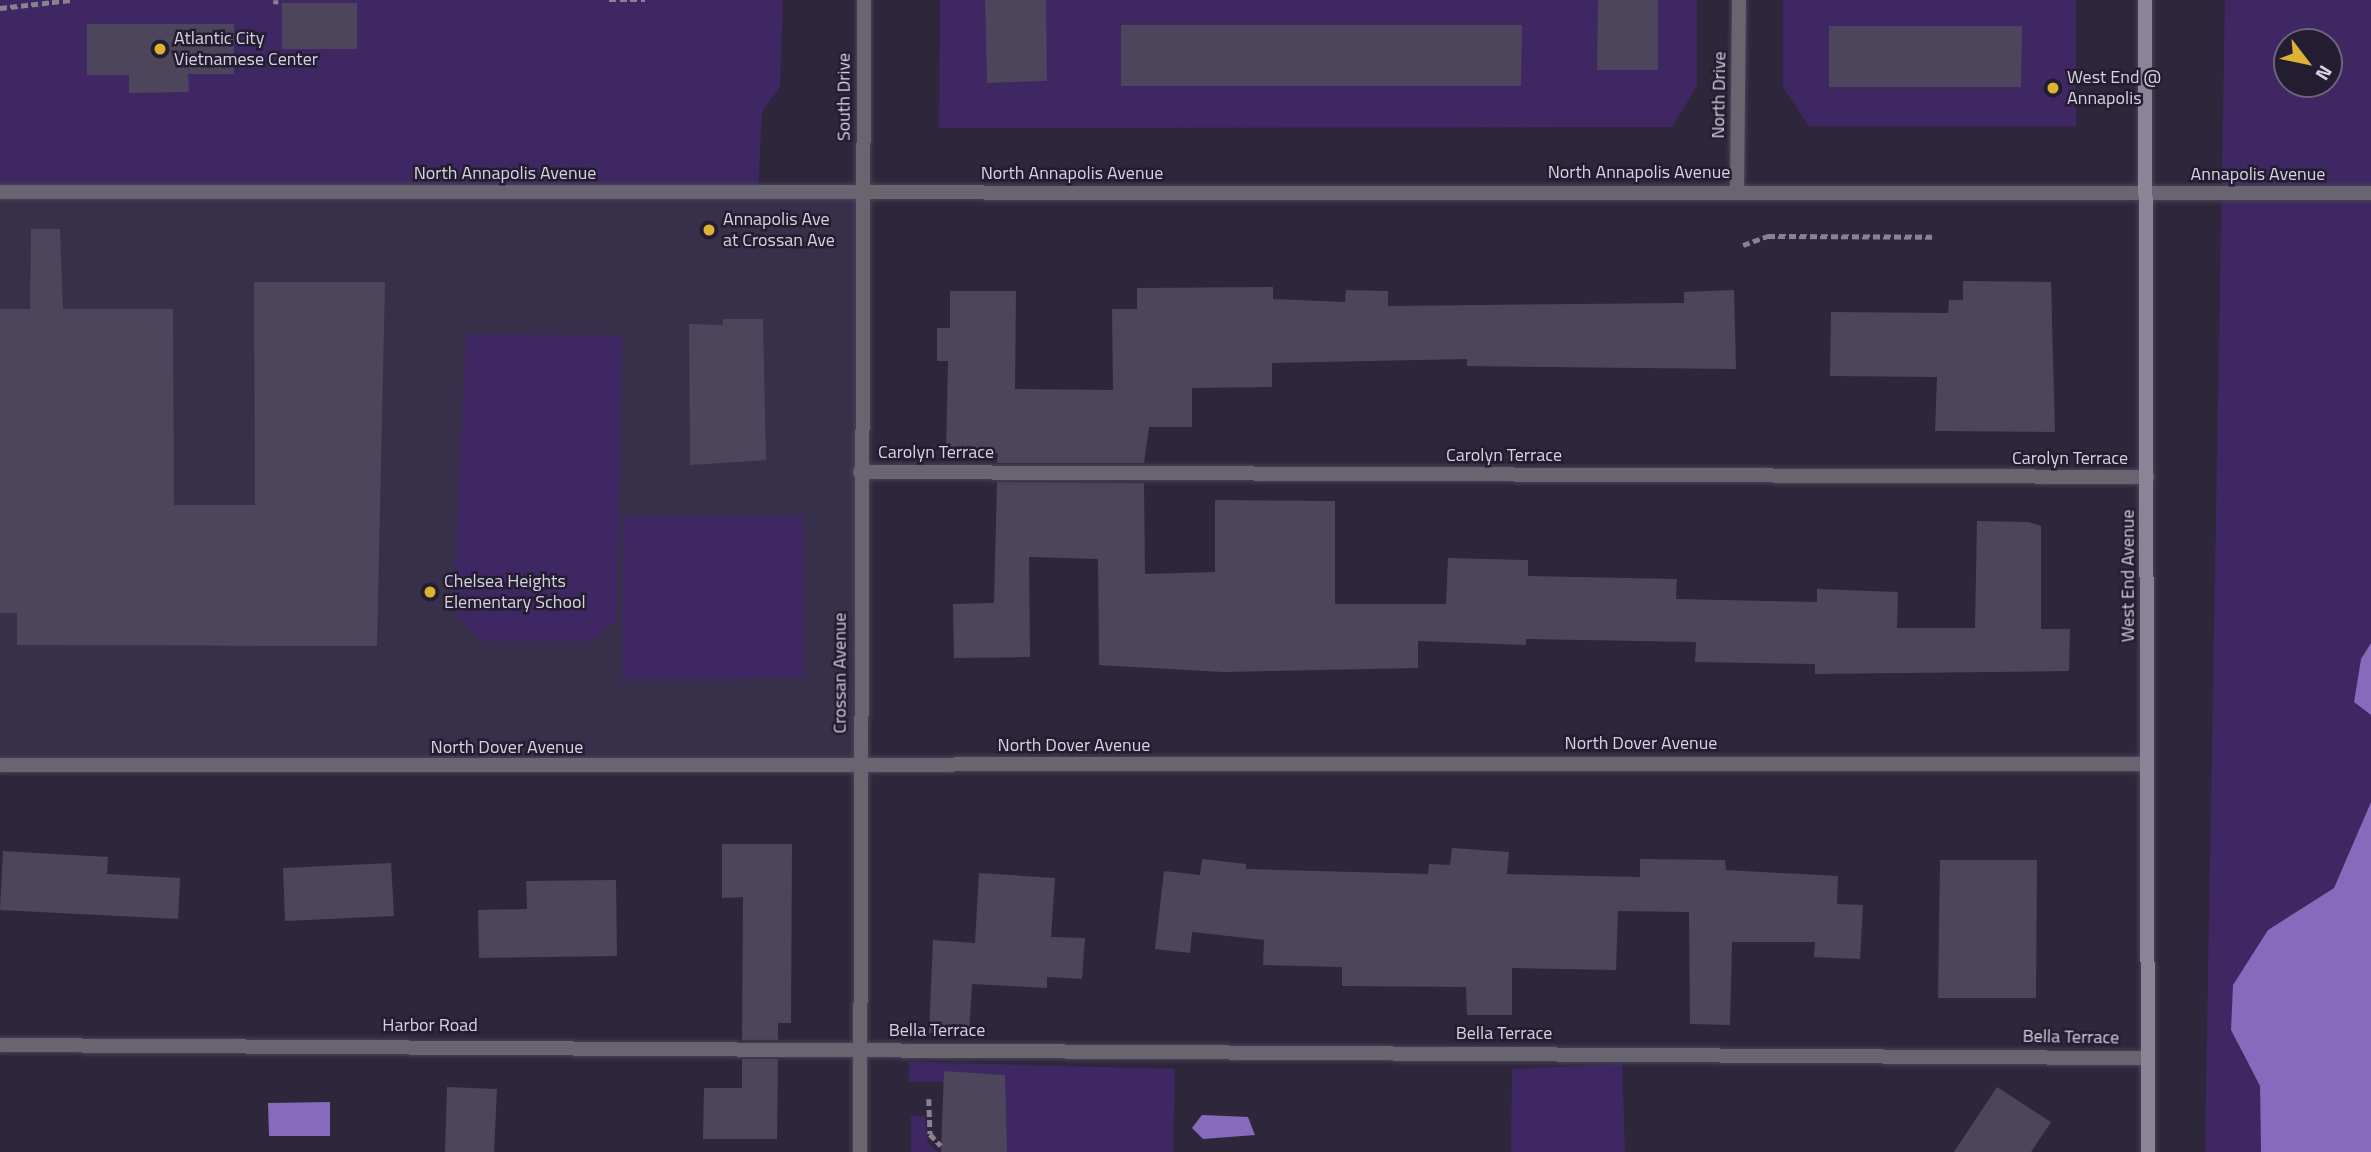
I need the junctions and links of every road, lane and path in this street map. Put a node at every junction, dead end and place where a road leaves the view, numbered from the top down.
1 (71, 0) edge
2 (609, 0) edge
3 (645, 0) edge
4 (864, 0) edge
5 (1739, 0) edge
6 (2145, 0) edge
7 (0, 8) edge
8 (1737, 191) junction
9 (0, 192) edge
10 (2144, 193) junction
11 (2371, 193) edge
12 (863, 194) junction
13 (1931, 237) dead end
14 (1743, 245) dead end
15 (860, 472) junction
16 (2147, 477) junction
17 (2147, 764) junction
18 (0, 765) edge
19 (859, 766) junction
20 (0, 1045) edge
21 (860, 1050) junction
22 (2147, 1058) junction
23 (929, 1099) dead end
24 (941, 1146) dead end
25 (860, 1152) edge
26 (2148, 1152) edge

1 - 7 path
2 - 3 path
4 - 12 street, South Drive
5 - 8 street, North Drive
6 - 10 main road, West End Avenue
8 - 10 street, North Annapolis Avenue
8 - 12 street, North Annapolis Avenue
9 - 12 street, North Annapolis Avenue
10 - 11 street, Annapolis Avenue
10 - 16 main road, West End Avenue
12 - 15 street, Crossan Avenue
13 - 14 path
15 - 16 street, Carolyn Terrace
15 - 19 street, Crossan Avenue
16 - 17 main road, West End Avenue
17 - 19 street, North Dover Avenue
17 - 22 main road, West End Avenue
18 - 19 street, North Dover Avenue
19 - 21 street, Crossan Avenue
20 - 21 street, Harbor Road
21 - 22 street, Bella Terrace
21 - 25 street, Crossan Avenue
22 - 26 main road, West End Avenue
23 - 24 path

